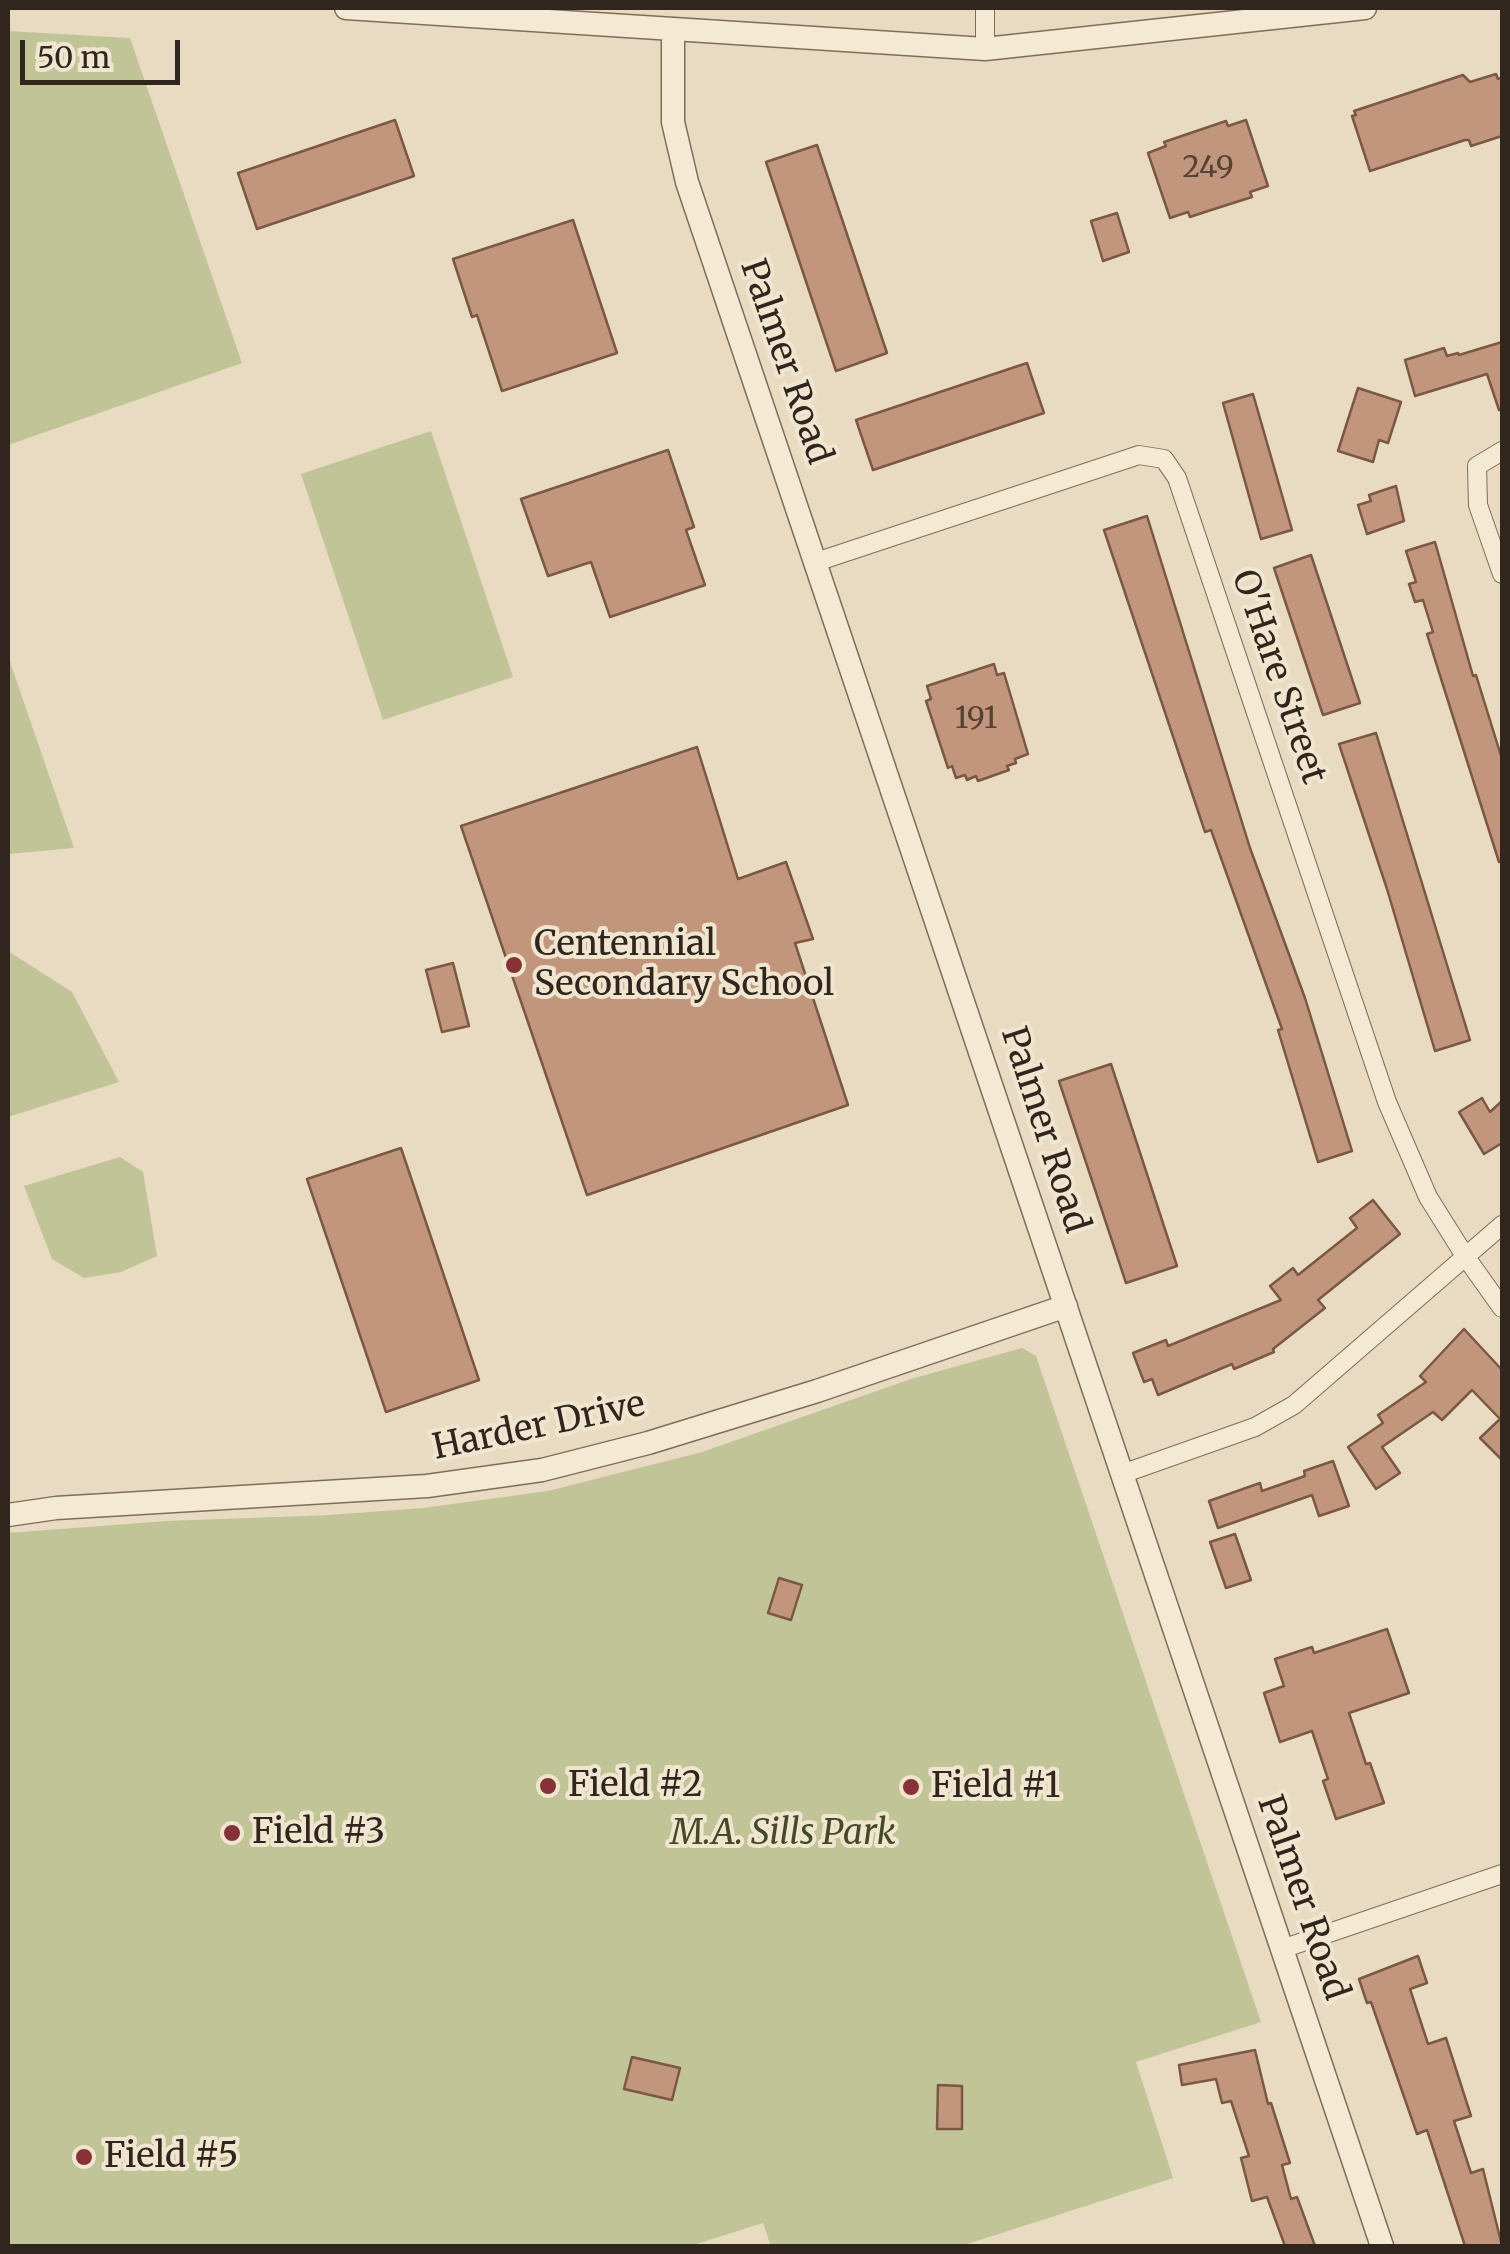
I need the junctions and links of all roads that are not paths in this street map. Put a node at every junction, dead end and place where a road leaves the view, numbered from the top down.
1 (346, 8) edge
2 (984, 8) edge
3 (1365, 8) edge
4 (422, 11) edge
5 (673, 30) junction
6 (984, 49) junction
7 (1502, 452) edge
8 (816, 562) junction
9 (1502, 574) edge
10 (1502, 1224) edge
11 (1465, 1256) junction
12 (1066, 1306) junction
13 (1502, 1308) edge
14 (1122, 1474) junction
15 (8, 1514) edge
16 (1502, 1874) edge
17 (1282, 1948) junction
18 (1382, 2246) edge

1 - 4 street
2 - 6 street
3 - 6 street
4 - 5 street
5 - 6 street
5 - 8 street, Palmer Road
7 - 9 street
8 - 11 street, O'Hare Street
8 - 12 street, Palmer Road
10 - 11 street
11 - 13 street
11 - 14 street
12 - 14 street, Palmer Road
12 - 15 street, Harder Drive
14 - 17 street, Palmer Road
16 - 17 street
17 - 18 street, Palmer Road

